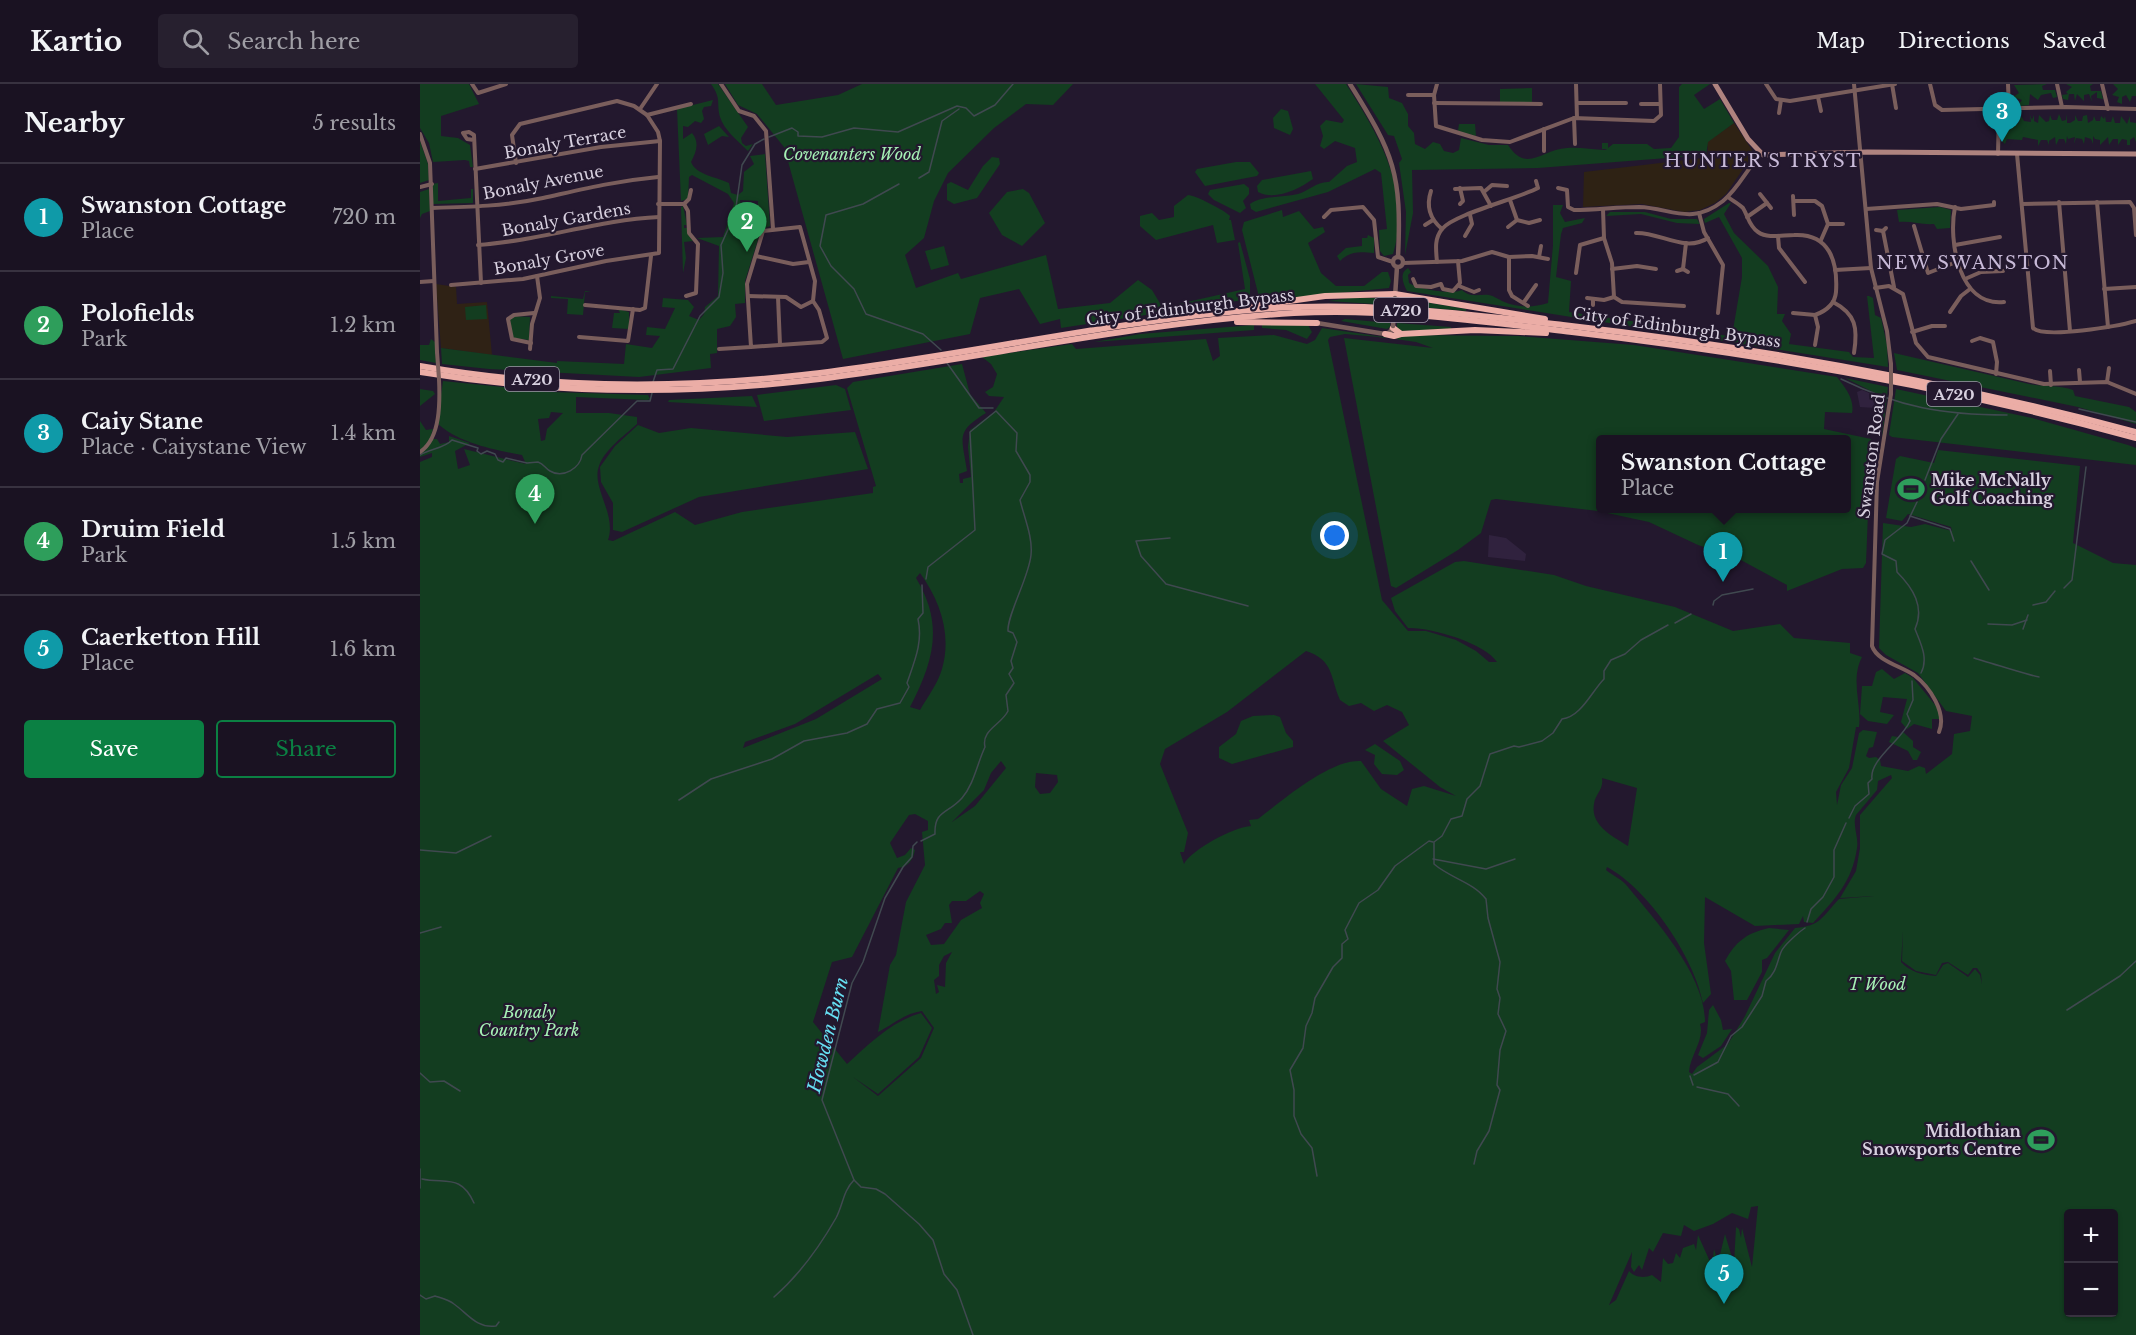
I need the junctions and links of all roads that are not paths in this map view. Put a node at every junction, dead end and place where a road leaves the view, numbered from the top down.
1 (472, 84) edge
2 (506, 84) edge
3 (657, 84) edge
4 (721, 84) edge
5 (1350, 84) edge
6 (1437, 84) edge
7 (1576, 84) edge
8 (1660, 84) edge
9 (1715, 84) edge
10 (1766, 84) edge
11 (1854, 84) edge
12 (1894, 84) edge
13 (1930, 84) edge
14 (2008, 84) edge
15 (2057, 84) edge
16 (2103, 84) edge
17 (1856, 91) junction
18 (1408, 95) dead end
19 (1434, 95) junction
20 (1818, 98) junction
21 (1781, 100) junction
22 (1577, 103) junction
23 (1626, 103) dead end
24 (688, 104) dead end
25 (1434, 104) junction
26 (1541, 104) dead end
27 (1641, 104) dead end
28 (1660, 104) junction
29 (2062, 107) junction
30 (1896, 108) dead end
31 (640, 109) junction
32 (2108, 109) junction
33 (2136, 109) edge
34 (1999, 110) junction
35 (2010, 110) junction
36 (1821, 111) dead end
37 (1779, 112) dead end
38 (647, 115) junction
39 (1576, 118) junction
40 (1544, 129) junction
41 (420, 134) edge
42 (474, 140) dead end
43 (660, 141) junction
44 (1575, 144) dead end
45 (1544, 151) dead end
46 (1862, 152) junction
47 (1998, 153) junction
48 (2017, 154) junction
49 (2136, 154) edge
50 (1760, 155) junction
51 (516, 163) junction
52 (475, 170) junction
53 (658, 177) junction
54 (1536, 181) dead end
55 (432, 184) junction
56 (1507, 186) dead end
57 (420, 187) edge
58 (1558, 188) dead end
59 (691, 190) dead end
60 (1430, 190) dead end
61 (1485, 191) junction
62 (1760, 194) dead end
63 (1728, 197) junction
64 (1510, 200) junction
65 (1994, 202) dead end
66 (2059, 202) junction
67 (2097, 202) junction
68 (1767, 203) junction
69 (658, 204) junction
70 (684, 204) junction
71 (1460, 204) dead end
72 (2022, 204) junction
73 (1491, 206) junction
74 (476, 207) junction
75 (1955, 207) junction
76 (432, 208) junction
77 (1603, 208) junction
78 (1772, 208) dead end
79 (1866, 209) junction
80 (1699, 213) junction
81 (1470, 215) junction
82 (1794, 215) dead end
83 (2135, 215) edge
84 (659, 217) junction
85 (1324, 217) dead end
86 (1747, 217) junction
87 (1433, 220) junction
88 (1517, 220) junction
89 (1540, 220) dead end
90 (1828, 224) junction
91 (1843, 224) dead end
92 (1425, 225) dead end
93 (1642, 226) dead end
94 (1914, 226) dead end
95 (1508, 227) dead end
96 (773, 229) junction
97 (1442, 229) junction
98 (1876, 230) dead end
99 (1466, 232) dead end
100 (2136, 235) edge
101 (1778, 236) junction
102 (1604, 238) junction
103 (1707, 238) junction
104 (1998, 238) dead end
105 (1821, 240) junction
106 (1686, 243) junction
107 (478, 245) junction
108 (1954, 245) junction
109 (1541, 246) dead end
110 (651, 255) junction
111 (755, 255) junction
112 (1398, 257) junction
113 (1509, 257) junction
114 (1539, 257) junction
115 (1548, 260) dead end
116 (1458, 261) junction
117 (1959, 261) junction
118 (809, 262) junction
119 (1437, 262) junction
120 (1403, 263) junction
121 (1396, 264) junction
122 (1653, 267) dead end
123 (1871, 268) junction
124 (1578, 269) dead end
125 (1612, 269) junction
126 (1835, 270) junction
127 (1677, 271) dead end
128 (2001, 272) dead end
129 (1928, 273) junction
130 (537, 276) junction
131 (1930, 278) dead end
132 (1413, 279) dead end
133 (1965, 279) junction
134 (434, 281) junction
135 (420, 282) edge
136 (1804, 282) dead end
137 (481, 283) junction
138 (451, 285) dead end
139 (1536, 285) dead end
140 (1459, 286) junction
141 (1894, 287) junction
142 (2136, 287) edge
143 (1875, 288) junction
144 (1970, 289) junction
145 (2104, 289) junction
146 (1479, 290) dead end
147 (686, 296) dead end
148 (747, 296) junction
149 (1395, 296) junction
150 (778, 297) junction
151 (1614, 297) junction
152 (1587, 298) dead end
153 (1593, 299) junction
154 (813, 301) junction
155 (1524, 302) junction
156 (1833, 302) junction
157 (2003, 303) dead end
158 (585, 305) dead end
159 (1593, 305) dead end
160 (1528, 306) dead end
161 (1684, 306) dead end
162 (1711, 308) dead end
163 (633, 309) junction
164 (1950, 312) dead end
165 (534, 313) junction
166 (1792, 313) dead end
167 (1815, 315) junction
168 (1181, 318) junction
169 (2136, 321) edge
170 (1317, 323) joint
171 (1170, 326) junction
172 (1945, 326) dead end
173 (1393, 327) junction
174 (2108, 327) junction
175 (2070, 331) junction
176 (1912, 332) junction
177 (1385, 334) junction
178 (1401, 334) junction
179 (1612, 334) junction
180 (579, 337) dead end
181 (1972, 341) dead end
182 (1814, 342) dead end
183 (531, 343) junction
184 (780, 345) junction
185 (751, 347) junction
186 (719, 349) dead end
187 (530, 350) dead end
188 (1853, 350) dead end
189 (420, 366) edge
190 (2109, 368) dead end
191 (2079, 370) dead end
192 (2050, 371) dead end
193 (420, 372) edge
194 (1996, 374) junction
195 (2080, 382) junction
196 (2107, 382) junction
197 (2051, 385) junction
198 (645, 387) junction
199 (661, 387) junction
200 (2135, 392) edge
201 (2136, 431) edge
202 (2136, 439) edge
203 (420, 452) edge
204 (1939, 732) dead end

1 - 2 street
3 - 31 street
4 - 96 street
5 - 112 street
6 - 19 street
7 - 22 street
8 - 28 street
9 - 50 main road
10 - 21 street
11 - 17 street, Swanston Road
12 - 17 street
12 - 30 street
13 - 34 street
14 - 35 street
15 - 29 street
16 - 32 street
17 - 20 street
17 - 46 street, Swanston Road
18 - 19 street
19 - 25 street
20 - 21 street
20 - 36 street
21 - 37 street
22 - 23 street
22 - 39 street
24 - 38 street
25 - 26 street
25 - 40 street
27 - 28 street
28 - 39 street
29 - 32 street
29 - 35 street
31 - 38 street
31 - 51 street
32 - 33 street
34 - 35 street
34 - 47 street
38 - 43 street
39 - 40 street
39 - 44 street
40 - 45 street
41 - 55 street
42 - 52 street
43 - 51 street, Bonaly Terrace
43 - 53 street
46 - 47 main road
46 - 50 main road
46 - 79 street, Swanston Road
47 - 48 main road
48 - 49 main road
48 - 72 street
50 - 63 street
51 - 52 street, Bonaly Terrace
52 - 74 street
53 - 69 street
53 - 74 street, Bonaly Avenue
54 - 64 street
55 - 57 street
55 - 76 street
56 - 61 street
58 - 77 street
59 - 70 street
60 - 87 street
61 - 71 street
61 - 73 street
62 - 68 street
63 - 80 street
63 - 86 street
64 - 73 street
64 - 88 street
65 - 75 street
66 - 67 street
66 - 72 street
66 - 175 street
67 - 83 street
67 - 145 street
68 - 78 street
68 - 86 street
69 - 70 street
69 - 84 street
70 - 147 street
72 - 175 street
73 - 81 street
74 - 76 street, Bonaly Avenue
74 - 107 street
75 - 79 street
75 - 108 street
76 - 134 street
77 - 80 street
77 - 102 street
79 - 123 street, Swanston Road
80 - 103 street
81 - 97 street
81 - 99 street
82 - 90 street
83 - 100 street
84 - 107 street, Bonaly Gardens
84 - 110 street
85 - 121 street
86 - 101 street
87 - 92 street
87 - 97 street
88 - 89 street
88 - 95 street
90 - 91 street
90 - 105 street
93 - 106 street
94 - 129 street
96 - 111 street
96 - 118 street
97 - 119 street
98 - 141 street
101 - 105 street
101 - 136 street
102 - 124 street
102 - 125 street
103 - 106 street
103 - 162 street
104 - 108 street
105 - 126 street
106 - 127 street
107 - 137 street
108 - 117 street
109 - 114 street
110 - 130 street, Bonaly Grove
110 - 163 street
111 - 118 street
111 - 148 street
112 - 120 street
112 - 121 street
113 - 114 street
113 - 116 street
113 - 155 street
114 - 115 street
116 - 119 street
116 - 140 street
117 - 129 street
117 - 133 street
118 - 154 street
119 - 120 street
120 - 121 street
121 - 149 street
122 - 125 street
123 - 126 street
123 - 143 street, Swanston Road
125 - 151 street
126 - 156 street
128 - 133 street
129 - 131 street
130 - 137 street, Bonaly Grove
130 - 165 street
132 - 140 street
133 - 144 street
134 - 135 street
134 - 203 street, bridge
137 - 138 street, Bonaly Grove
139 - 155 street
140 - 146 street
141 - 143 street
141 - 176 street
142 - 145 street
143 - 204 street, Swanston Road, bridge
144 - 157 street
144 - 164 street
145 - 174 street
148 - 150 street
148 - 185 street
149 - 168 highway
149 - 173 street, bridge
149 - 179 highway
150 - 154 street
150 - 184 street
151 - 153 street
151 - 161 street
152 - 153 street
153 - 159 street
154 - 184 street
155 - 160 street
156 - 167 street
156 - 188 street
158 - 163 street
163 - 180 street
165 - 183 street
165 - 183 street
166 - 167 street
167 - 182 street
168 - 179 highway, City of Edinburgh Bypass / A720
168 - 199 highway, City of Edinburgh Bypass / A720
169 - 174 street
170 - 171 highway
170 - 177 street
171 - 179 highway, City of Edinburgh Bypass / A720
171 - 199 highway, City of Edinburgh Bypass / A720
172 - 176 street
173 - 177 street
173 - 178 highway
174 - 175 street
176 - 194 street
177 - 178 highway
178 - 179 highway
179 - 201 highway, City of Edinburgh Bypass / A720
179 - 202 highway, City of Edinburgh Bypass / A720
181 - 194 street
183 - 187 street
184 - 185 street
185 - 186 street
189 - 198 highway, City of Edinburgh Bypass / A720
190 - 196 street
191 - 195 street
192 - 197 street
193 - 198 highway, City of Edinburgh Bypass / A720
194 - 197 street
195 - 196 street
195 - 197 street
196 - 200 street
198 - 199 highway, City of Edinburgh Bypass / A720

